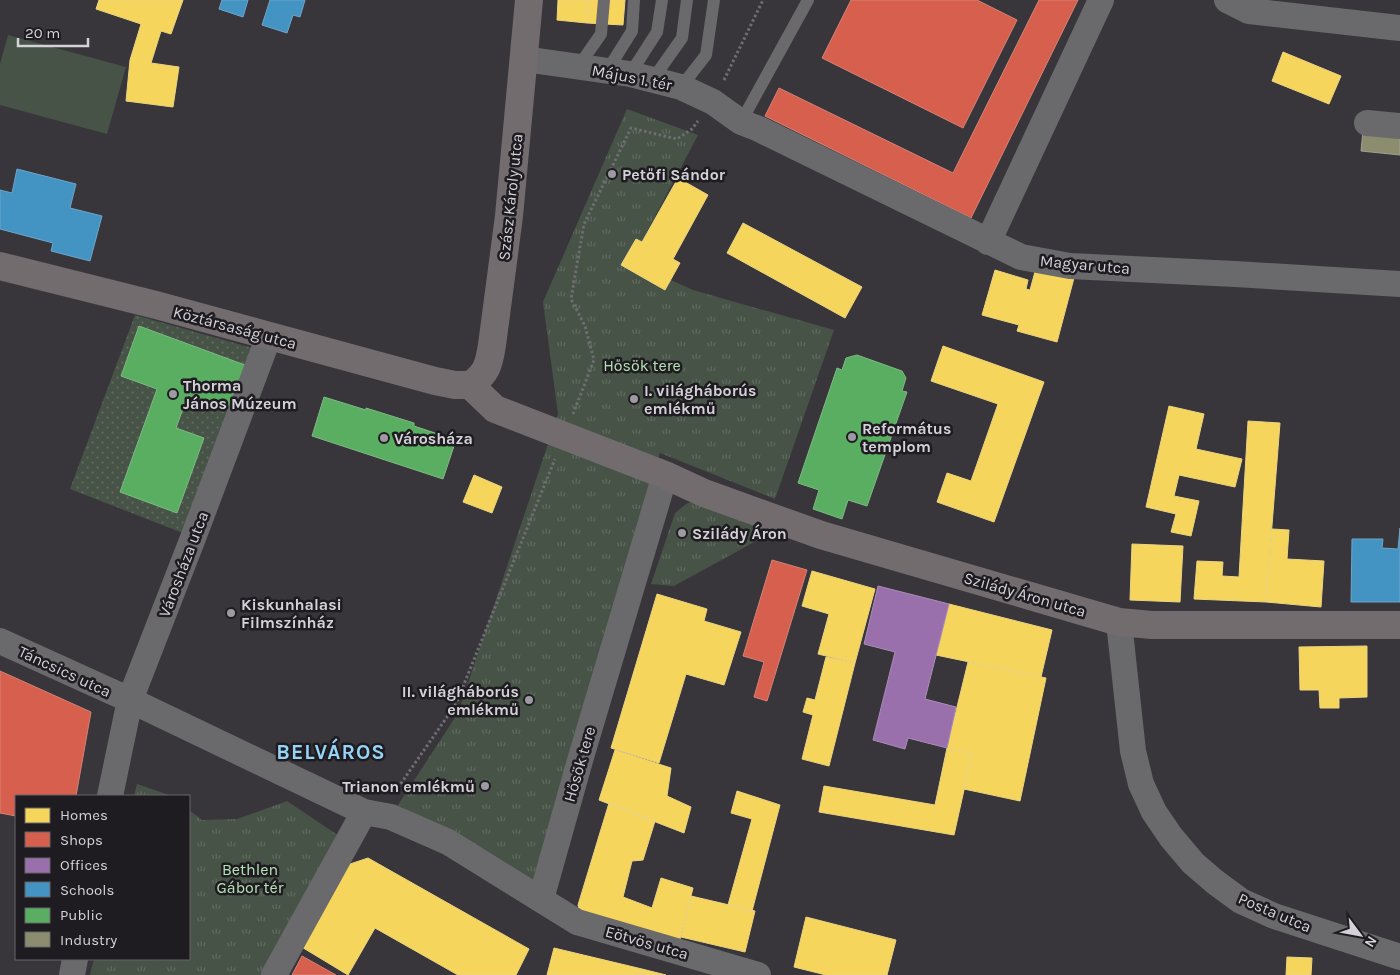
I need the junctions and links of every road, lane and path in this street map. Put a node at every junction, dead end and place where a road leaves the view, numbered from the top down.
1 (529, 0) edge
2 (604, 0) edge
3 (634, 0) edge
4 (662, 0) edge
5 (687, 0) edge
6 (714, 0) edge
7 (763, 0) edge
8 (808, 0) edge
9 (1100, 0) edge
10 (1227, 0) edge
11 (1400, 28) edge
12 (524, 59) junction
13 (578, 67) junction
14 (630, 74) junction
15 (681, 87) junction
16 (713, 102) junction
17 (741, 122) junction
18 (1367, 123) dead end
19 (1400, 126) edge
20 (988, 242) junction
21 (0, 266) edge
22 (1400, 284) edge
23 (269, 336) junction
24 (470, 385) junction
25 (564, 437) junction
26 (665, 475) junction
27 (1119, 622) junction
28 (1400, 625) edge
29 (0, 641) edge
30 (130, 700) junction
31 (110, 795) edge
32 (393, 796) dead end
33 (364, 812) junction
34 (541, 899) junction
35 (75, 960) edge
36 (1395, 963) edge
37 (72, 975) edge
38 (274, 975) edge
39 (758, 975) edge

1 - 12 street, Szász Károly utca
2 - 13 lane
3 - 14 lane
4 - 14 lane
5 - 14 lane
6 - 15 lane
7 - 16 path
8 - 17 lane
9 - 20 street
10 - 11 street
12 - 13 street, Május 1. tér
12 - 24 street, Szász Károly utca
13 - 14 street, Május 1. tér
14 - 15 street, Május 1. tér
15 - 16 street, Május 1. tér
16 - 17 street, Május 1. tér
16 - 25 path
17 - 20 street, Magyar utca
18 - 19 street
20 - 22 street, Magyar utca
21 - 23 street, Köztársaság utca
23 - 24 street, Köztársaság utca
23 - 30 street, Városháza utca
24 - 25 street
25 - 26 street
25 - 32 path
26 - 27 street, Szilády Áron utca
26 - 34 street, Hősök tere
27 - 28 street, Szilády Áron utca
27 - 36 street, Posta utca
29 - 30 street, Táncsics utca
30 - 31 street, Városháza utca
30 - 33 street
33 - 34 street
33 - 38 street
34 - 39 street, Eötvös utca
35 - 37 street

